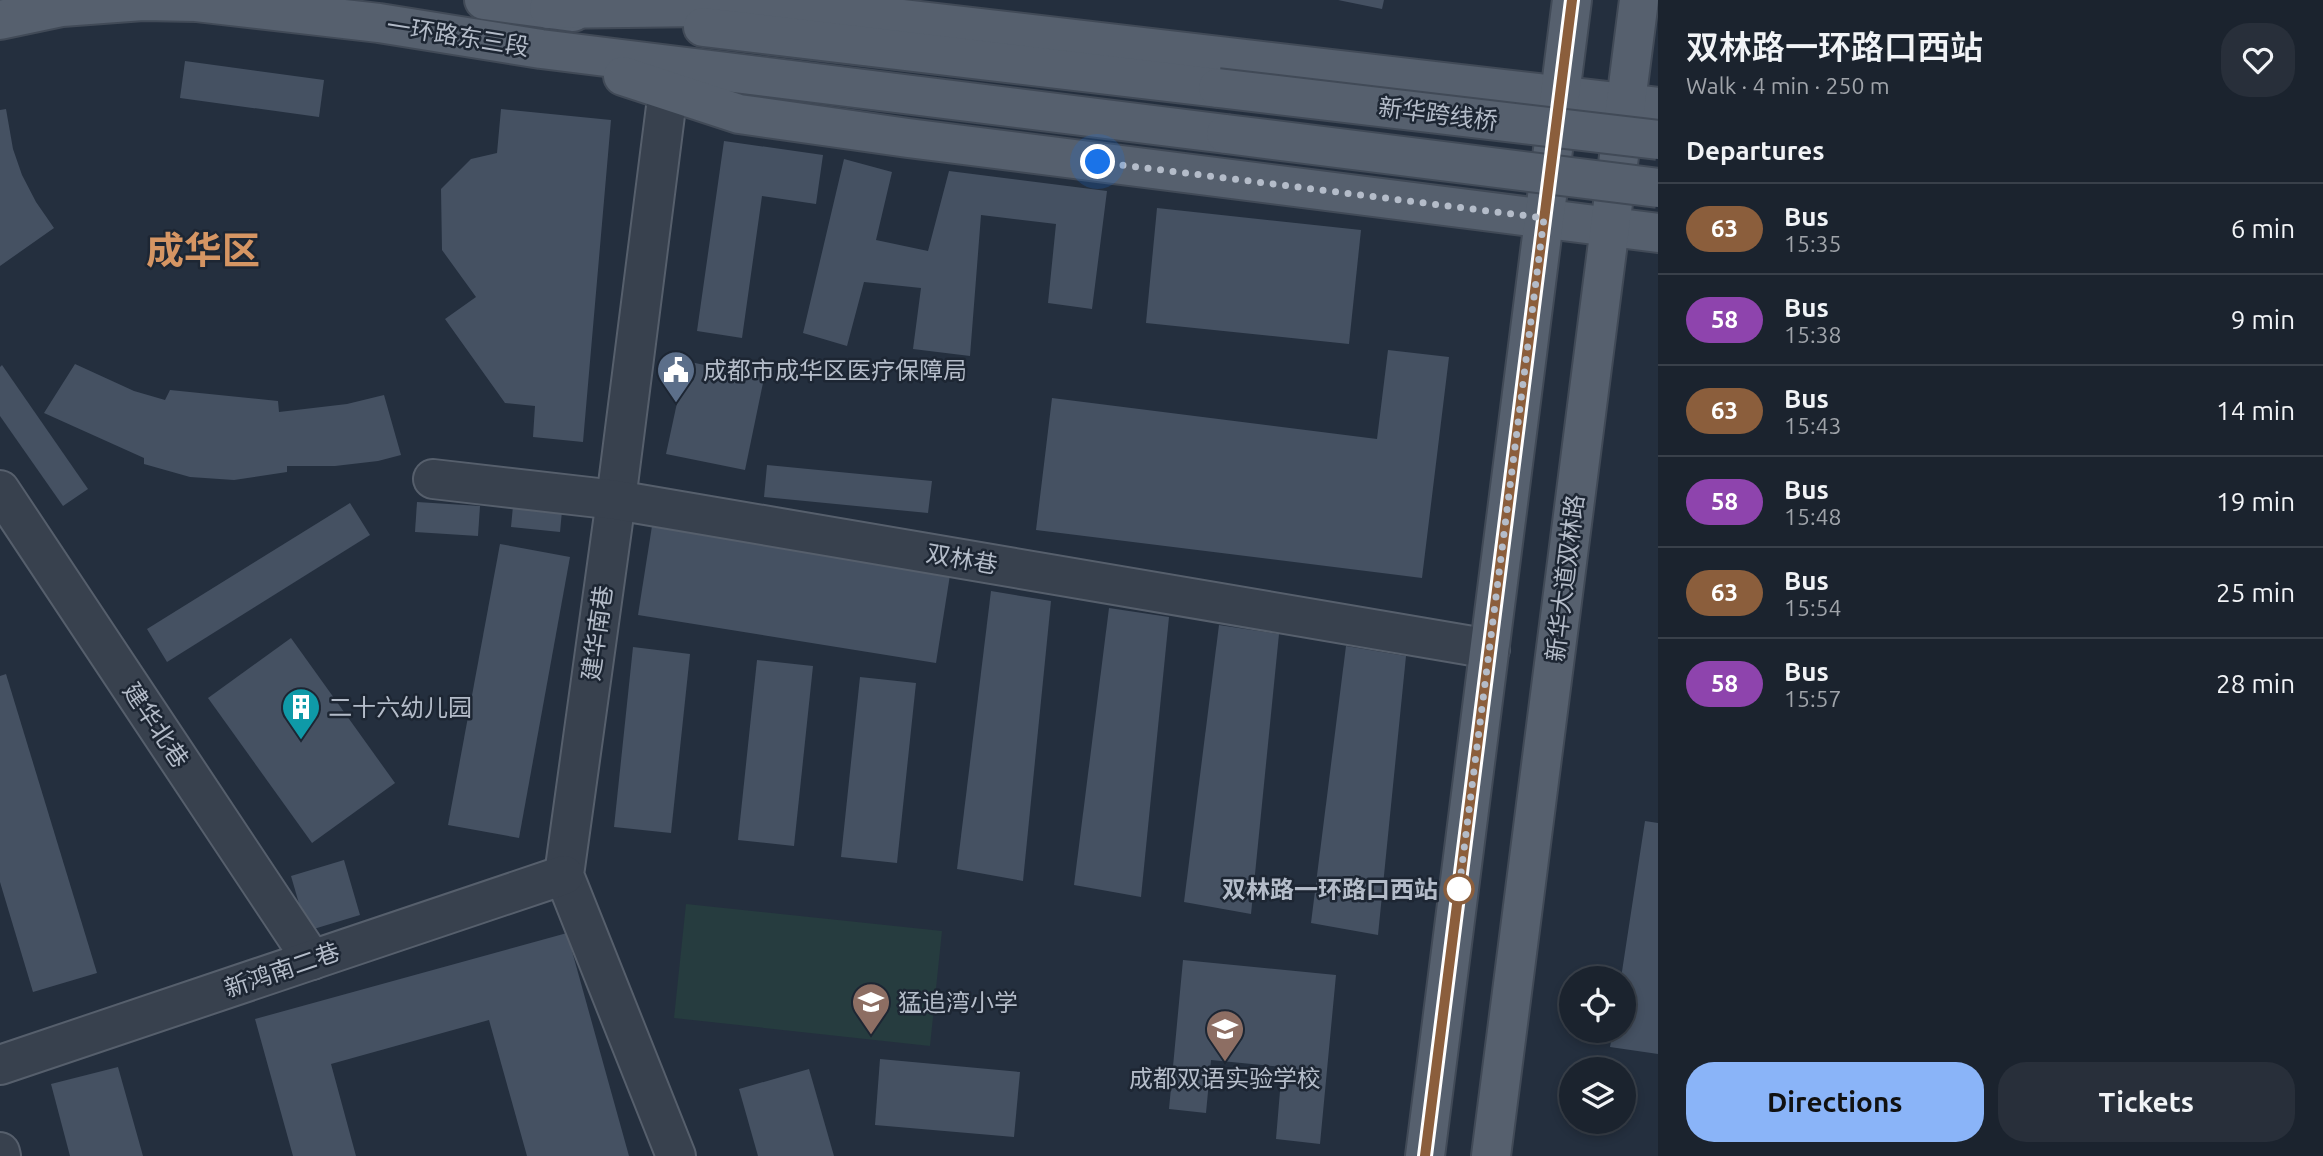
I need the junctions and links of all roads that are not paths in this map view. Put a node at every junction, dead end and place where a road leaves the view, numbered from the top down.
1 (484, 0) edge
2 (1572, 0) edge
3 (1639, 0) edge
4 (548, 9) junction
5 (0, 20) edge
6 (541, 49) junction
7 (668, 91) junction
8 (1560, 96) junction
9 (1642, 105) edge
10 (1658, 140) edge
11 (1658, 188) edge
12 (1544, 218) junction
13 (1609, 228) junction
14 (1658, 233) edge
15 (433, 479) dead end
16 (0, 490) edge
17 (616, 500) junction
18 (1490, 649) junction
19 (564, 875) junction
20 (312, 960) junction
21 (0, 1065) edge
22 (676, 1156) edge
23 (1425, 1156) edge
24 (1491, 1156) edge

1 - 4 main road, 一环路东三段
2 - 8 main road
3 - 9 main road, 新华大道双林路
4 - 8 main road
4 - 10 main road, 新华跨线桥, bridge
5 - 6 main road, 一环路东三段
6 - 7 main road
6 - 11 main road, 新华跨线桥, bridge
7 - 12 main road
7 - 17 street, 建华南巷
8 - 9 main road
8 - 12 main road
9 - 13 main road, 新华大道双林路
12 - 13 main road
12 - 18 main road
13 - 14 main road
13 - 24 main road, 新华大道双林路
15 - 17 street, 双林巷
16 - 20 street, 建华北巷
17 - 18 street, 双林巷
17 - 19 street, 建华南巷
18 - 23 main road
19 - 20 street, 新鸿南二巷
19 - 22 street, 建华南巷
20 - 21 street, 新鸿南二巷

